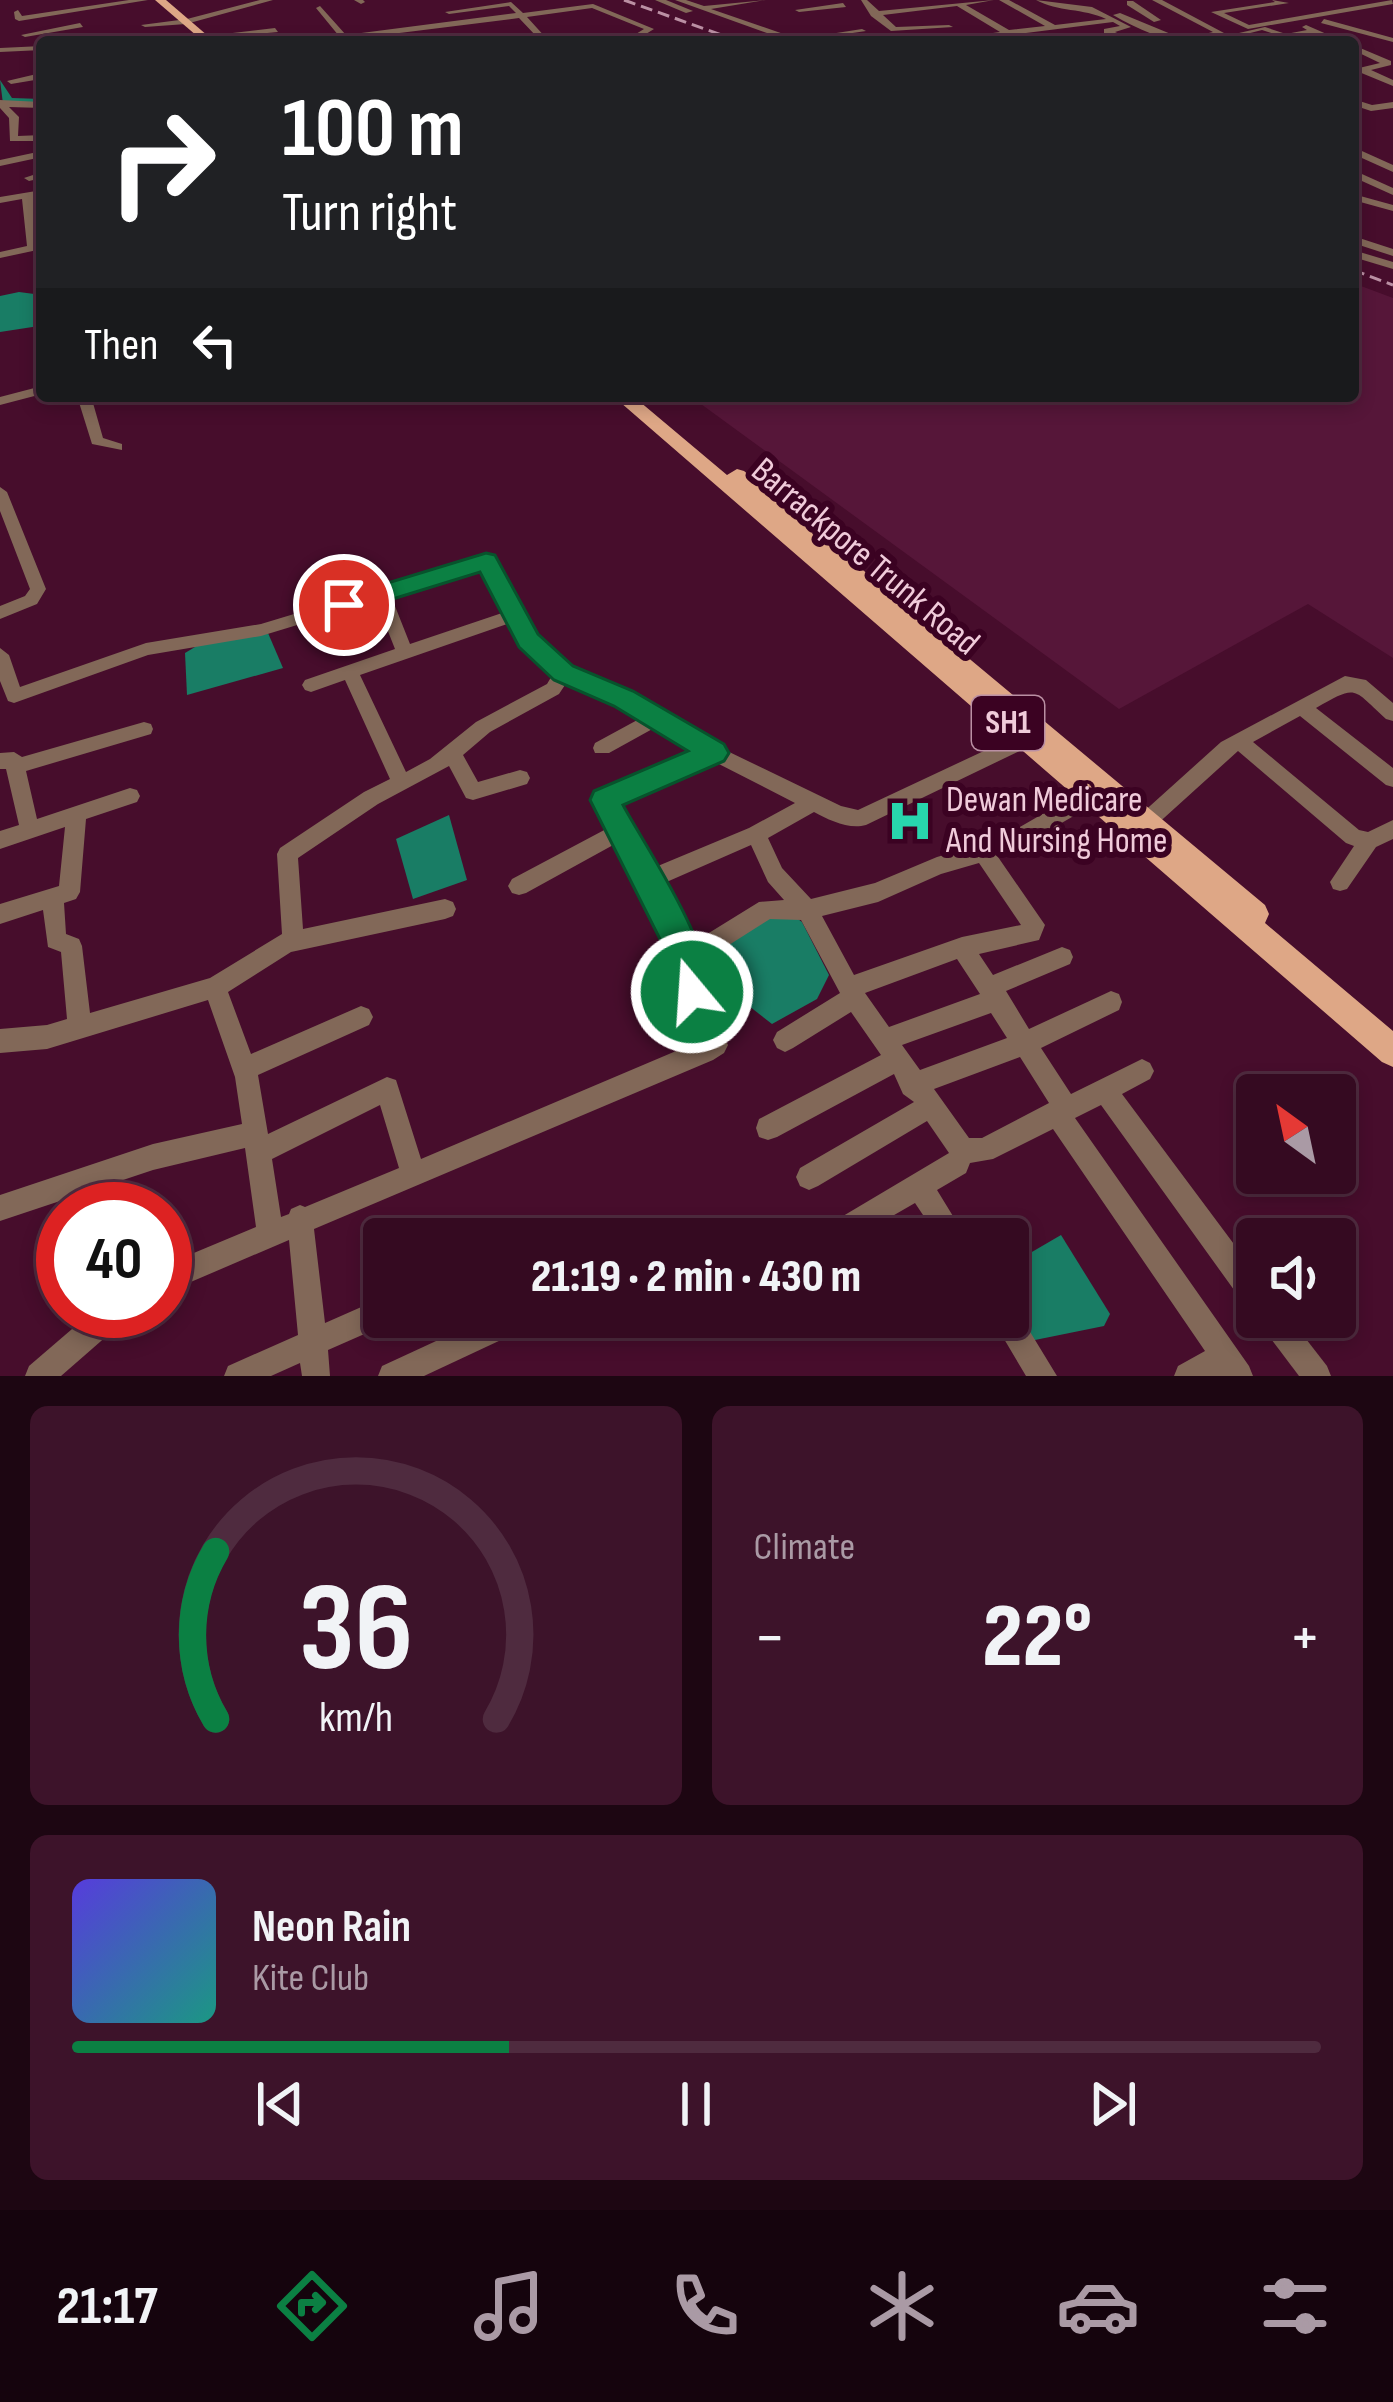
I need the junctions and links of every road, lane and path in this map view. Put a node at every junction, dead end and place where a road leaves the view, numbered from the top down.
1 (68, 0) edge
2 (142, 0) edge
3 (165, 0) edge
4 (269, 0) edge
5 (539, 0) edge
6 (576, 0) edge
7 (659, 0) edge
8 (680, 0) edge
9 (890, 0) edge
10 (990, 0) edge
11 (1004, 0) edge
12 (1054, 0) edge
13 (1174, 0) edge
14 (1276, 0) edge
15 (1371, 0) edge
16 (441, 1) edge
17 (746, 1) edge
18 (862, 1) edge
19 (1041, 1) edge
20 (964, 2) edge
21 (1127, 2) edge
22 (493, 3) edge
23 (469, 4) dead end
24 (843, 4) dead end
25 (764, 5) edge
26 (797, 5) edge
27 (1160, 5) edge
28 (1390, 5) edge
29 (593, 6) junction
30 (1188, 7) junction
31 (320, 8) dead end
32 (703, 8) junction
33 (1102, 8) dead end
34 (918, 9) junction
35 (517, 10) junction
36 (1215, 12) junction
37 (1372, 12) junction
38 (872, 13) junction
39 (4, 14) dead end
40 (1054, 14) dead end
41 (19, 15) junction
42 (728, 16) junction
43 (1353, 16) junction
44 (254, 19) dead end
45 (813, 19) dead end
46 (1114, 20) junction
47 (1393, 20) edge
48 (1324, 21) junction
49 (568, 22) dead end
50 (92, 23) dead end
51 (265, 23) dead end
52 (1300, 24) junction
53 (145, 25) dead end
54 (532, 26) junction
55 (1076, 26) junction
56 (478, 28) dead end
57 (1006, 28) junction
58 (1055, 28) junction
59 (1265, 29) junction
60 (274, 30) dead end
61 (340, 30) junction
62 (1247, 30) junction
63 (1393, 30) edge
64 (201, 31) edge
65 (1316, 31) junction
66 (25, 35) dead end
67 (324, 36) edge
68 (540, 36) edge
69 (638, 36) edge
70 (757, 36) edge
71 (783, 36) edge
72 (868, 36) edge
73 (964, 36) edge
74 (1093, 36) edge
75 (1168, 36) edge
76 (1204, 36) edge
77 (1206, 36) edge
78 (1223, 36) edge
79 (1258, 36) edge
80 (1327, 36) edge
81 (1347, 36) edge
82 (1393, 40) edge
83 (1360, 44) edge
84 (36, 48) edge
85 (0, 50) edge
86 (1393, 53) edge
87 (1359, 70) edge
88 (1359, 75) edge
89 (36, 76) edge
90 (11, 81) dead end
91 (1391, 81) edge
92 (1359, 103) edge
93 (1, 104) edge
94 (36, 105) edge
95 (1393, 105) edge
96 (9, 116) edge
97 (1389, 118) edge
98 (1359, 120) edge
99 (36, 138) edge
100 (15, 139) junction
101 (0, 143) edge
102 (1359, 153) edge
103 (36, 155) edge
104 (24, 158) junction
105 (1393, 160) edge
106 (0, 163) edge
107 (1378, 163) junction
108 (1393, 170) edge
109 (1359, 175) edge
110 (35, 176) edge
111 (1393, 192) edge
112 (33, 194) edge
113 (0, 200) edge
114 (1359, 201) edge
115 (1393, 208) edge
116 (36, 226) edge
117 (1389, 232) dead end
118 (1359, 240) edge
119 (1359, 240) edge
120 (36, 247) edge
121 (1393, 253) edge
122 (0, 255) edge
123 (1359, 255) edge
124 (1393, 266) edge
125 (36, 391) edge
126 (0, 400) edge
127 (86, 402) edge
128 (629, 402) edge
129 (650, 402) edge
130 (117, 447) dead end
131 (0, 492) edge
132 (382, 594) junction
133 (0, 613) edge
134 (514, 615) junction
135 (406, 653) junction
136 (0, 656) edge
137 (350, 672) junction
138 (563, 673) junction
139 (311, 685) dead end
140 (1302, 707) junction
141 (1393, 714) edge
142 (657, 718) junction
143 (144, 729) dead end
144 (1027, 739) junction
145 (1239, 741) junction
146 (602, 748) dead end
147 (451, 751) junction
148 (714, 753) junction
149 (8, 764) edge
150 (520, 778) dead end
151 (1393, 779) edge
152 (402, 784) junction
153 (130, 796) dead end
154 (1091, 796) junction
155 (812, 803) junction
156 (76, 814) junction
157 (1147, 821) junction
158 (29, 830) junction
159 (1393, 830) edge
160 (619, 832) junction
161 (756, 834) junction
162 (0, 840) edge
163 (1369, 841) junction
164 (983, 852) junction
165 (649, 880) junction
166 (1340, 882) dead end
167 (519, 886) dead end
168 (53, 897) junction
169 (445, 909) dead end
170 (807, 910) junction
171 (0, 914) edge
172 (291, 942) junction
173 (962, 947) junction
174 (1062, 957) dead end
175 (687, 959) junction
176 (215, 987) junction
177 (851, 993) junction
178 (994, 993) junction
179 (1111, 1002) dead end
180 (361, 1017) dead end
181 (80, 1028) junction
182 (1393, 1030) edge
183 (784, 1040) dead end
184 (0, 1042) edge
185 (1026, 1043) junction
186 (889, 1051) junction
187 (1393, 1051) edge
188 (245, 1069) junction
189 (1142, 1071) dead end
190 (912, 1085) junction
191 (1105, 1089) junction
192 (928, 1107) junction
193 (1061, 1110) junction
194 (768, 1127) dead end
195 (256, 1143) junction
196 (963, 1151) junction
197 (413, 1174) junction
198 (808, 1177) dead end
199 (919, 1186) junction
200 (0, 1208) edge
201 (865, 1218) edge
202 (940, 1218) edge
203 (300, 1219) junction
204 (270, 1231) junction
205 (192, 1267) edge
206 (1236, 1269) edge
207 (363, 1320) edge
208 (83, 1338) edge
209 (474, 1338) edge
210 (1019, 1338) edge
211 (1288, 1338) edge
212 (311, 1343) junction
213 (1232, 1366) edge
214 (39, 1376) edge
215 (238, 1376) edge
216 (316, 1376) edge
217 (392, 1376) edge
218 (1043, 1376) edge
219 (1188, 1376) edge
220 (1317, 1376) edge

1 - 41 street
2 - 41 street
3 - 64 main road
4 - 64 street
5 - 35 street
6 - 29 street
7 - 70 street
8 - 32 street
9 - 18 street
10 - 20 street
11 - 58 street
12 - 19 street
13 - 30 street
14 - 36 street
15 - 28 street
16 - 23 street
17 - 25 street
17 - 32 street
18 - 38 street
19 - 46 street
20 - 34 street
20 - 57 street
21 - 27 street
21 - 76 street
22 - 35 street
22 - 61 street
24 - 26 street
25 - 42 street
26 - 45 street
27 - 30 street
27 - 77 street
28 - 37 street
28 - 62 street
29 - 35 street
29 - 69 street
30 - 36 street
31 - 61 street
32 - 42 street
33 - 75 street
34 - 38 street
34 - 38 street
35 - 54 street
35 - 61 street
36 - 62 street
37 - 43 street
37 - 47 street
38 - 72 street
39 - 41 street
40 - 55 street
42 - 71 street
43 - 48 street
43 - 63 street
44 - 64 street
46 - 55 street
46 - 74 street
48 - 52 street
48 - 81 street
49 - 54 street
50 - 66 street
51 - 64 street
52 - 59 street
52 - 65 street
53 - 64 street
54 - 56 street
54 - 68 street
55 - 58 street
55 - 74 street
57 - 58 street
57 - 73 street
59 - 62 street
59 - 65 street
60 - 64 street
61 - 67 street
62 - 78 street
62 - 79 street
65 - 80 street
82 - 83 street
83 - 86 street
83 - 87 street
84 - 85 street
88 - 91 street
89 - 90 street
92 - 95 street
93 - 94 street
93 - 96 street
96 - 100 street
97 - 98 street
99 - 100 street
100 - 101 street
102 - 107 street
103 - 104 street
104 - 106 street
104 - 110 street
105 - 107 street
107 - 108 street
109 - 111 street
110 - 112 street
112 - 113 street
112 - 116 street
114 - 115 street
117 - 118 street
119 - 121 street
120 - 122 street
123 - 124 street
125 - 126 street
127 - 130 street
128 - 144 main road, Barrackpore Trunk Road / SH1
129 - 157 main road, Barrackpore Trunk Road / SH1
131 - 133 street
132 - 134 street
132 - 135 street
132 - 136 street
134 - 135 street
134 - 138 street
135 - 137 street
137 - 139 street
137 - 152 street
138 - 142 street
138 - 147 street
140 - 141 street
140 - 145 street
140 - 151 street
142 - 146 street
142 - 148 street
143 - 149 street
144 - 154 main road, Barrackpore Trunk Road / SH1
144 - 155 street
145 - 157 street
145 - 163 street
147 - 150 street
147 - 152 street
148 - 155 street
148 - 160 street
149 - 158 street
152 - 172 street
153 - 156 street
154 - 164 street
154 - 187 main road, Barrackpore Trunk Road / SH1
155 - 161 street
156 - 158 street
156 - 168 street
157 - 182 main road, Barrackpore Trunk Road / SH1
158 - 162 street
159 - 163 street
160 - 165 street
160 - 167 street
161 - 165 street
161 - 170 street
163 - 166 street
164 - 170 street
164 - 173 street
165 - 175 street
168 - 171 street
168 - 181 street
169 - 172 street
170 - 175 street
170 - 177 street
172 - 176 street
173 - 177 street
173 - 178 street
174 - 178 street
175 - 197 street
176 - 181 street
176 - 188 street
177 - 183 street
177 - 186 street
178 - 185 street
178 - 186 street
179 - 185 street
180 - 188 street
181 - 184 street
185 - 190 street
185 - 193 street
186 - 190 street
186 - 194 street
188 - 195 street
189 - 191 street
190 - 192 street
191 - 193 street
191 - 206 street
192 - 196 street
192 - 198 street
193 - 196 street
193 - 213 street
195 - 197 street
195 - 200 street
195 - 204 street
196 - 199 street
197 - 203 street
199 - 201 street
199 - 202 street
203 - 204 street
203 - 212 street
204 - 205 street
207 - 212 street
208 - 214 street
209 - 217 street
210 - 218 street
211 - 220 street
212 - 215 street
212 - 216 street
213 - 219 street

